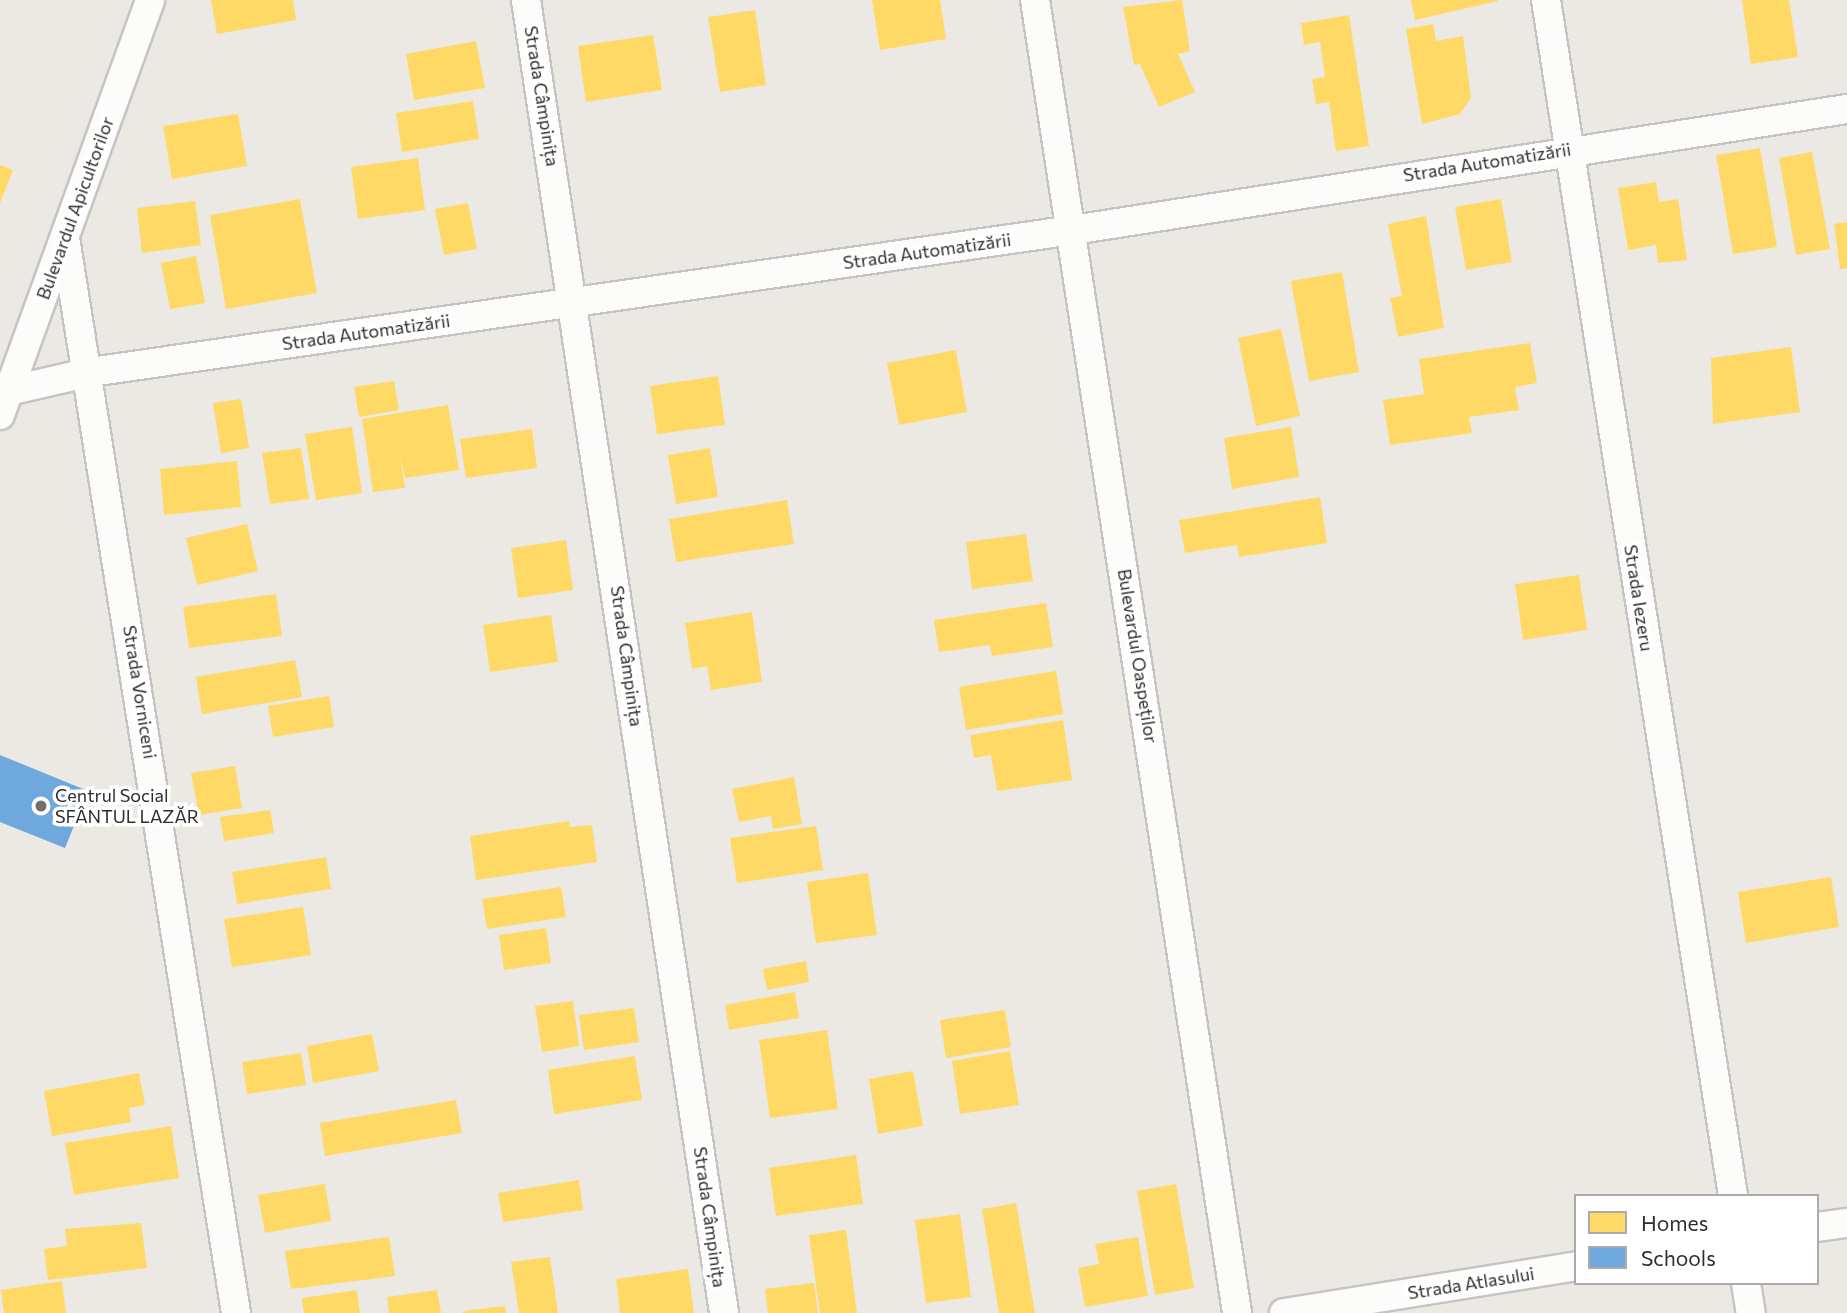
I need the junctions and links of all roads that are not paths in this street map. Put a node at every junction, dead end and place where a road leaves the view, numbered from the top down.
1 (150, 0) edge
2 (526, 0) edge
3 (1035, 0) edge
4 (1546, 0) edge
5 (1847, 109) edge
6 (1569, 148) junction
7 (1073, 230) junction
8 (65, 238) junction
9 (575, 302) junction
10 (91, 372) junction
11 (4, 403) edge
12 (1733, 1194) edge
13 (1847, 1223) edge
14 (1819, 1227) edge
15 (1574, 1266) edge
16 (1746, 1285) edge
17 (236, 1313) edge
18 (724, 1313) edge
19 (1237, 1313) edge
20 (1284, 1313) edge
21 (1751, 1313) edge

1 - 8 street, Bulevardul Apicultorilor
2 - 9 street, Strada Câmpinița
3 - 7 street, Bulevardul Oaspeților
4 - 6 street, Strada Iezeru
5 - 6 street, Strada Automatizării
6 - 7 street, Strada Automatizării
6 - 12 street, Strada Iezeru
7 - 9 street, Strada Automatizării
7 - 19 street, Bulevardul Oaspeților
8 - 10 street, Strada Vorniceni
8 - 11 street, Bulevardul Apicultorilor
9 - 10 street, Strada Automatizării
9 - 18 street, Strada Câmpinița
10 - 11 street, Strada Automatizării
10 - 17 street, Strada Vorniceni
13 - 14 street
15 - 20 street, Strada Atlasului
16 - 21 street

